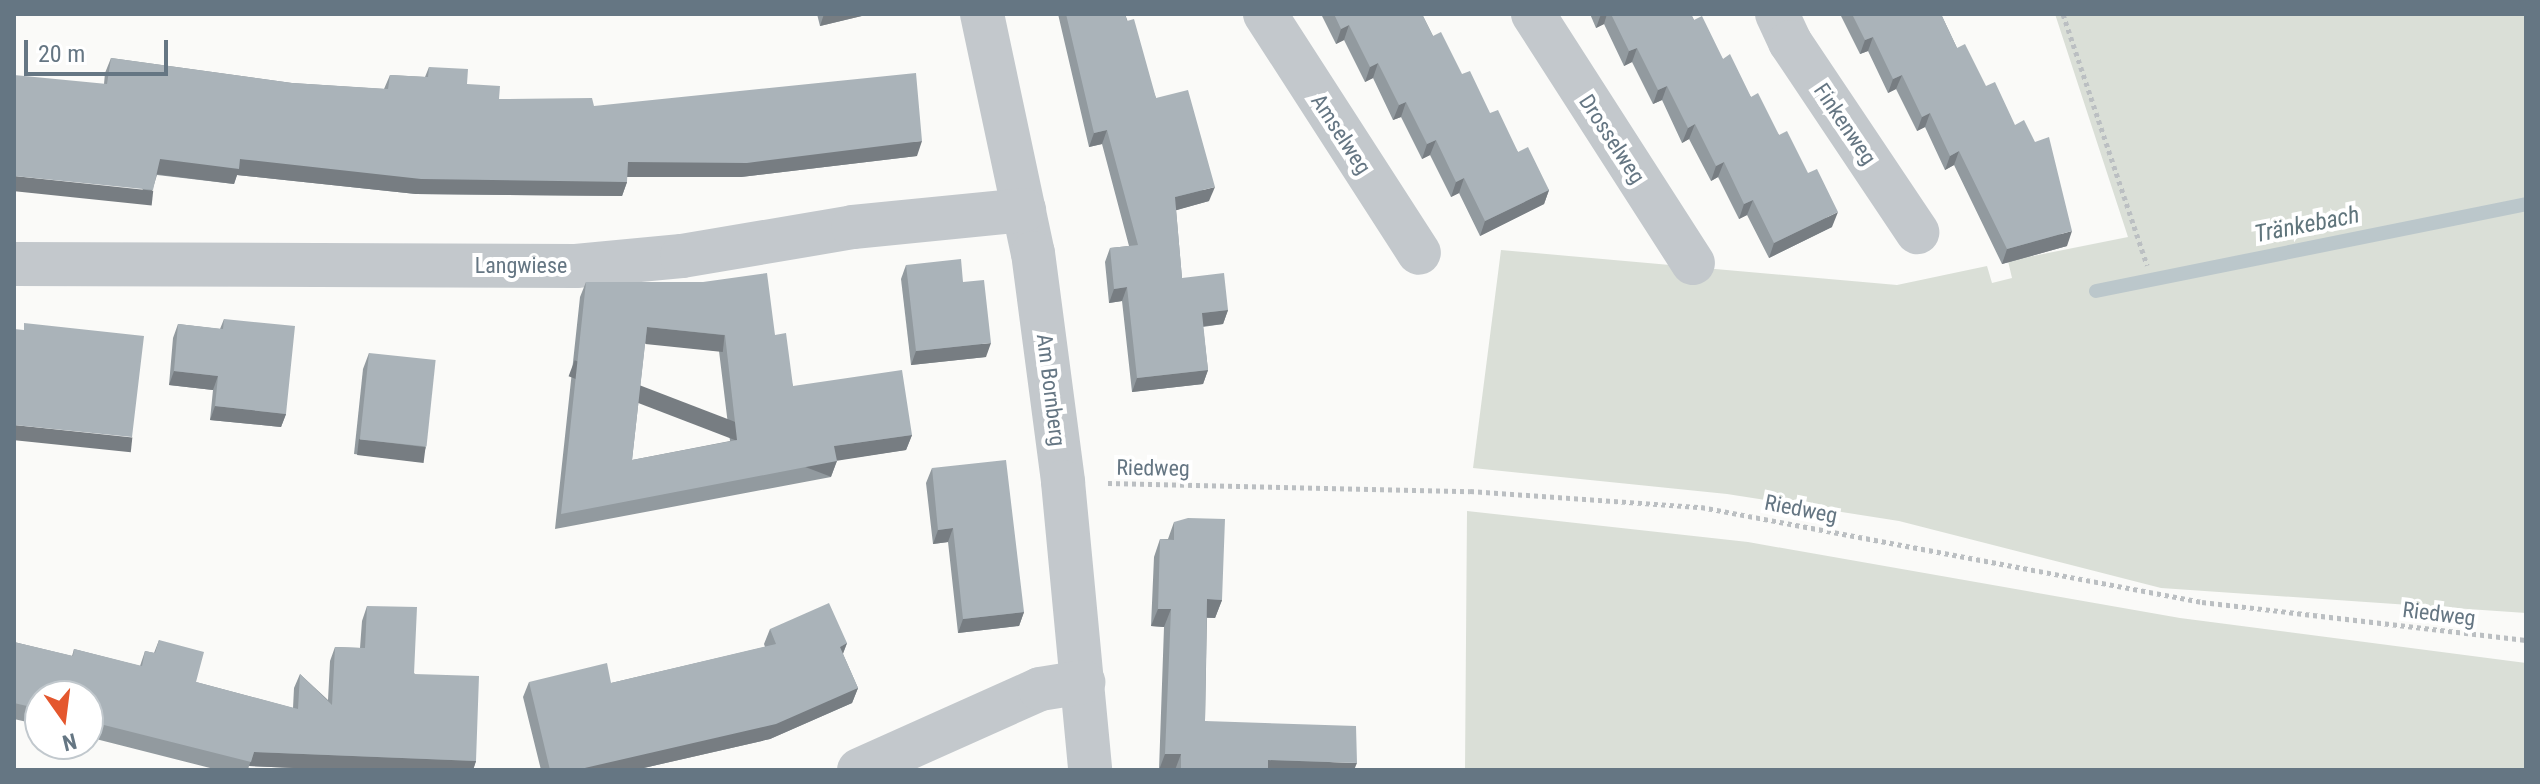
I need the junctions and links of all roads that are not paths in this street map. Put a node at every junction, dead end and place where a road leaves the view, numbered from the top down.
1 (982, 14) edge
2 (1265, 14) edge
3 (1533, 14) edge
4 (1777, 14) edge
5 (1024, 210) junction
6 (1917, 232) dead end
7 (1419, 253) dead end
8 (1693, 263) dead end
9 (14, 264) edge
10 (1083, 682) junction
11 (859, 770) edge
12 (1090, 770) edge

1 - 5 street, Am Bornberg
2 - 7 street, Amselweg
3 - 8 street, Drosselweg
4 - 6 street, Finkenweg
5 - 9 street, Langwiese
5 - 10 street, Am Bornberg
10 - 11 street
10 - 12 street, Am Bornberg

